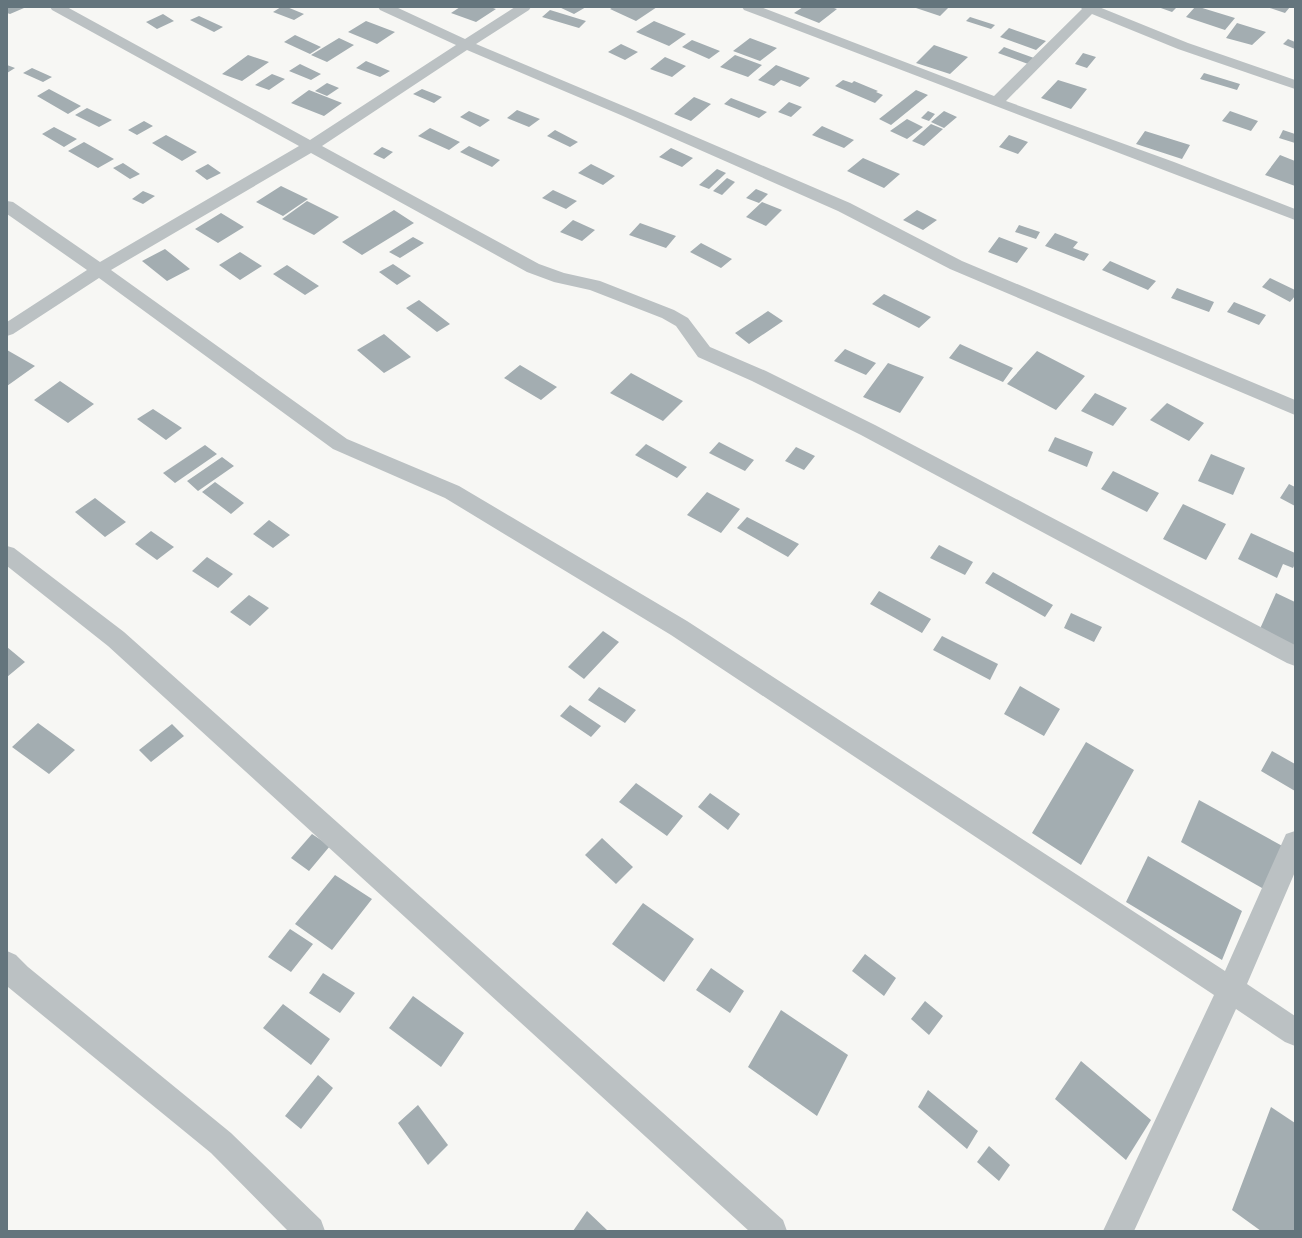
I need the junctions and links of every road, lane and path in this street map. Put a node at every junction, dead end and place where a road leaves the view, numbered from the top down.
1 (57, 7) edge
2 (385, 7) edge
3 (524, 7) edge
4 (749, 7) edge
5 (1090, 7) edge
6 (466, 45) junction
7 (1295, 85) edge
8 (996, 102) junction
9 (311, 146) junction
10 (7, 206) edge
11 (1295, 215) edge
12 (99, 270) junction
13 (7, 330) edge
14 (1295, 408) edge
15 (7, 554) edge
16 (1295, 656) edge
17 (1295, 843) edge
18 (7, 964) edge
19 (1231, 989) junction
20 (1295, 1032) edge
21 (310, 1231) edge
22 (772, 1231) edge
23 (1118, 1231) edge

1 - 9 street
2 - 6 street
3 - 6 street
4 - 8 street
5 - 7 street
5 - 8 street
6 - 9 street
6 - 14 street
8 - 11 street
9 - 12 street
9 - 16 street
10 - 12 street
12 - 13 street
12 - 19 street
15 - 22 street
17 - 19 street
18 - 21 street
19 - 20 street
19 - 23 street

